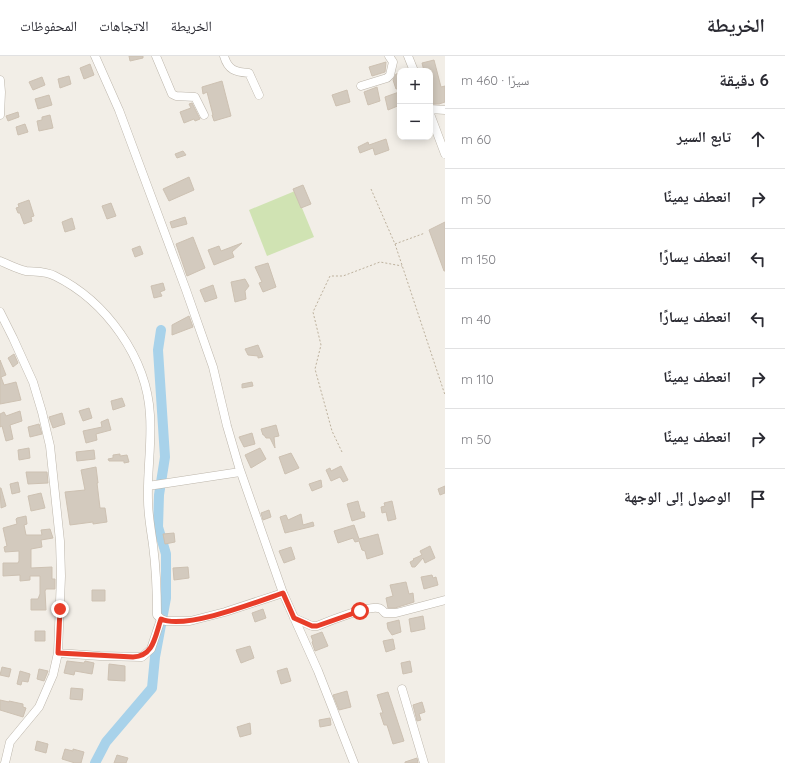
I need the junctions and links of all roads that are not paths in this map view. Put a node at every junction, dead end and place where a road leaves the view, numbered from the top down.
1 (96, 56) edge
2 (156, 56) edge
3 (224, 56) edge
4 (389, 56) edge
5 (408, 56) edge
6 (413, 68) edge
7 (0, 80) edge
8 (361, 86) dead end
9 (259, 95) dead end
10 (433, 109) edge
11 (445, 110) edge
12 (0, 115) edge
13 (204, 115) dead end
14 (433, 122) edge
15 (445, 154) edge
16 (0, 261) edge
17 (0, 312) edge
18 (240, 472) junction
19 (148, 486) junction
20 (283, 593) junction
21 (445, 600) edge
22 (294, 618) junction
23 (161, 619) junction
24 (58, 653) junction
25 (402, 689) dead end
26 (5, 763) edge
27 (354, 763) edge
28 (424, 763) edge

1 - 18 street
2 - 13 street
3 - 9 street
4 - 8 street
5 - 6 street
7 - 12 street
10 - 11 street
14 - 15 street
16 - 19 street
17 - 24 street
18 - 19 street
18 - 20 street
19 - 23 street
20 - 22 street
20 - 23 street
21 - 22 street
22 - 27 street
23 - 24 street
24 - 26 street
25 - 28 street

